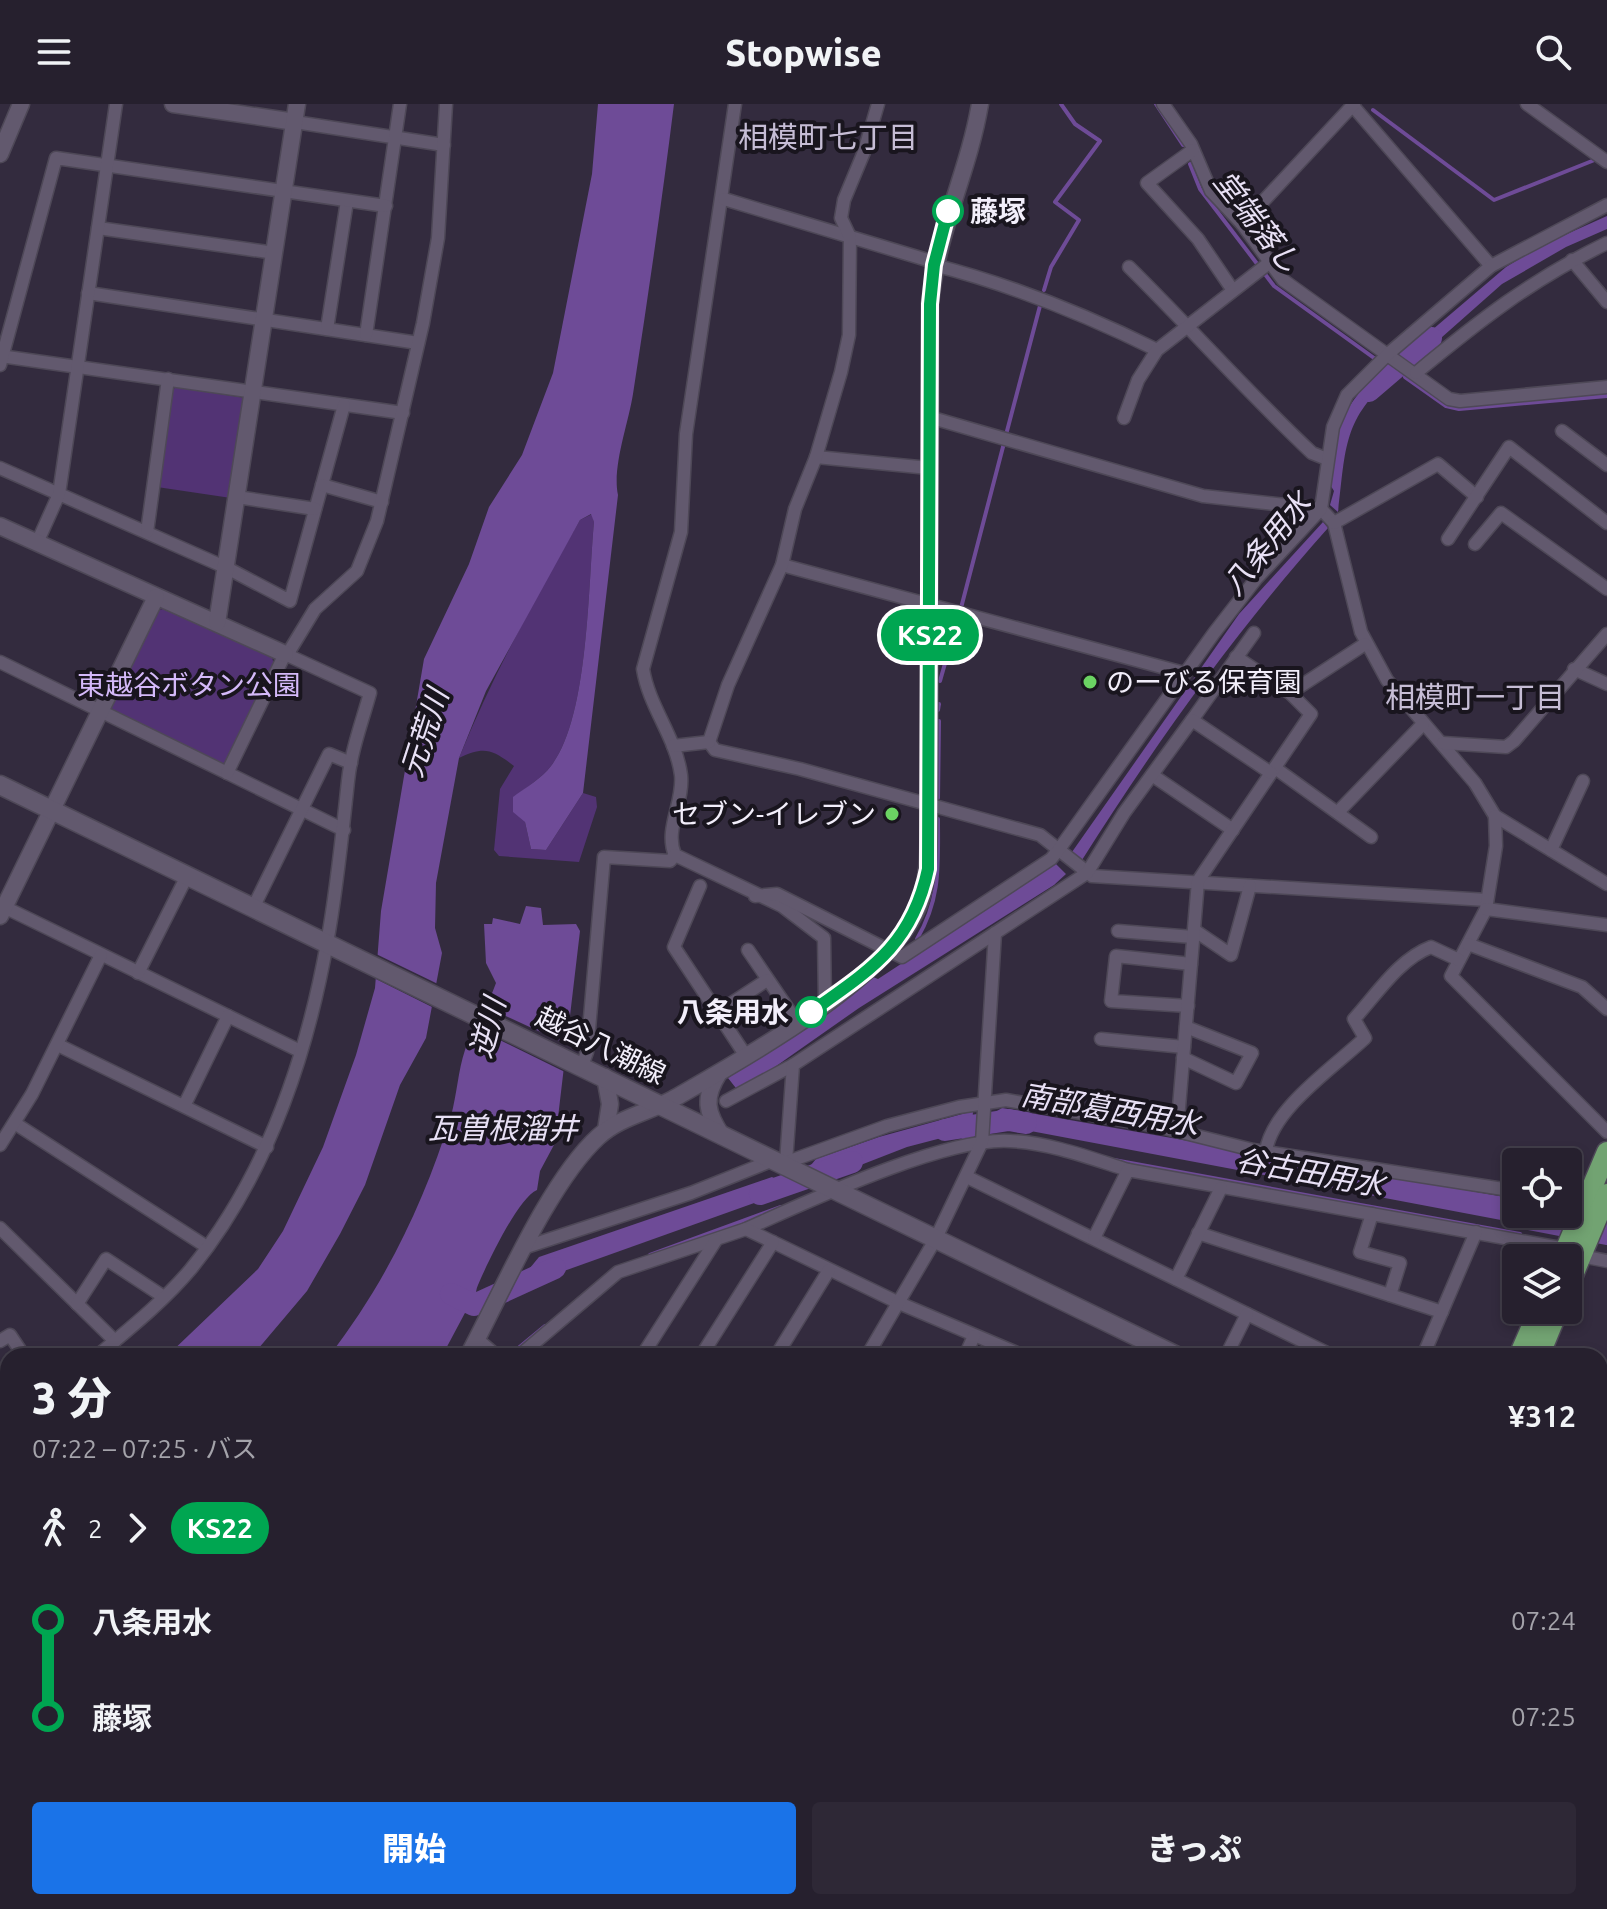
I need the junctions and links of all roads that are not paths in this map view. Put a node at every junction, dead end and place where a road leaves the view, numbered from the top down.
1 (21, 104) edge
2 (116, 104) edge
3 (173, 104) edge
4 (297, 104) edge
5 (400, 104) edge
6 (446, 104) edge
7 (735, 104) edge
8 (878, 104) edge
9 (980, 104) edge
10 (1163, 104) edge
11 (1527, 104) edge
12 (1353, 105) edge
13 (213, 107) edge
14 (295, 122) junction
15 (397, 137) junction
16 (444, 145) junction
17 (1193, 150) junction
18 (1, 151) edge
19 (1607, 162) edge
20 (107, 165) junction
21 (284, 191) junction
22 (724, 199) junction
23 (347, 201) junction
24 (1607, 205) edge
25 (386, 206) junction
26 (1242, 224) junction
27 (98, 228) junction
28 (850, 237) junction
29 (1607, 243) edge
30 (275, 253) junction
31 (1572, 260) junction
32 (934, 263) junction
33 (1268, 264) junction
34 (1491, 266) junction
35 (1129, 267) dead end
36 (1232, 289) junction
37 (88, 293) junction
38 (1607, 302) edge
39 (264, 320) junction
40 (1188, 325) junction
41 (327, 329) junction
42 (366, 335) junction
43 (418, 343) junction
44 (1157, 350) junction
45 (1391, 356) junction
46 (1, 359) edge
47 (78, 366) junction
48 (1412, 370) junction
49 (168, 379) junction
50 (1607, 387) edge
51 (253, 392) junction
52 (344, 405) junction
53 (403, 413) junction
54 (929, 417) junction
55 (1124, 418) dead end
56 (1562, 431) dead end
57 (816, 457) junction
58 (1327, 459) junction
59 (1607, 465) edge
60 (0, 468) edge
61 (929, 468) junction
62 (322, 485) junction
63 (59, 494) junction
64 (237, 497) junction
65 (1477, 497) junction
66 (382, 502) junction
67 (315, 509) junction
68 (1321, 509) junction
69 (1334, 522) junction
70 (1607, 523) edge
71 (0, 526) edge
72 (147, 532) junction
73 (1448, 539) dead end
74 (37, 543) junction
75 (1475, 544) dead end
76 (782, 565) junction
77 (227, 568) junction
78 (1607, 589) edge
79 (156, 597) junction
80 (930, 606) junction
81 (217, 623) junction
82 (1254, 633) dead end
83 (1607, 634) edge
84 (1365, 644) junction
85 (286, 654) junction
86 (1236, 657) junction
87 (0, 662) edge
88 (1574, 669) junction
89 (1184, 673) junction
90 (1607, 684) edge
91 (1290, 693) junction
92 (100, 711) junction
93 (1192, 720) junction
94 (1423, 724) junction
95 (709, 742) junction
96 (1443, 743) junction
97 (673, 746) junction
98 (351, 763) junction
99 (1273, 770) junction
100 (227, 773) junction
101 (1152, 775) junction
102 (1583, 781) dead end
103 (0, 785) edge
104 (929, 805) junction
105 (301, 809) junction
106 (52, 810) junction
107 (1338, 812) junction
108 (1495, 816) junction
109 (344, 830) junction
110 (1233, 830) junction
111 (1371, 837) dead end
112 (1060, 848) junction
113 (1551, 850) junction
114 (675, 855) junction
115 (1083, 871) junction
116 (187, 876) junction
117 (1198, 881) junction
118 (1607, 884) edge
119 (700, 886) dead end
120 (1250, 886) junction
121 (755, 896) junction
122 (1487, 905) junction
123 (253, 908) junction
124 (1, 909) edge
125 (1607, 925) edge
126 (1118, 931) dead end
127 (995, 933) junction
128 (1194, 934) junction
129 (1468, 944) junction
130 (333, 946) junction
131 (748, 950) dead end
132 (889, 953) junction
133 (101, 955) junction
134 (1459, 960) junction
135 (1191, 964) junction
136 (138, 973) junction
137 (767, 980) junction
138 (825, 1003) junction
139 (1188, 1006) junction
140 (1607, 1009) edge
141 (718, 1012) junction
142 (228, 1016) junction
143 (797, 1022) junction
144 (1186, 1027) junction
145 (1101, 1039) dead end
146 (58, 1045) junction
147 (300, 1051) junction
148 (1184, 1053) junction
149 (746, 1056) junction
150 (578, 1064) junction
151 (793, 1065) junction
152 (720, 1072) junction
153 (605, 1077) junction
154 (726, 1101) dead end
155 (987, 1102) junction
156 (661, 1105) junction
157 (184, 1106) junction
158 (16, 1124) junction
159 (606, 1130) junction
160 (1177, 1131) junction
161 (1607, 1132) edge
162 (722, 1136) junction
163 (982, 1142) junction
164 (0, 1145) edge
165 (267, 1147) junction
166 (1266, 1151) junction
167 (1607, 1152) edge
168 (778, 1163) junction
169 (1128, 1170) junction
170 (967, 1177) junction
171 (1221, 1188) junction
172 (1502, 1189) edge
173 (833, 1191) junction
174 (1595, 1199) edge
175 (1372, 1214) junction
176 (0, 1228) edge
177 (746, 1229) junction
178 (1476, 1232) junction
179 (1198, 1233) junction
180 (1094, 1238) junction
181 (716, 1240) junction
182 (935, 1240) junction
183 (773, 1242) junction
184 (1528, 1244) edge
185 (1576, 1244) edge
186 (207, 1247) junction
187 (526, 1247) junction
188 (1582, 1256) edge
189 (1607, 1261) edge
190 (829, 1270) junction
191 (1176, 1279) junction
192 (1390, 1295) junction
193 (164, 1297) junction
194 (899, 1303) junction
195 (77, 1304) junction
196 (1442, 1312) junction
197 (1247, 1314) junction
198 (1533, 1324) edge
199 (1552, 1324) edge
200 (974, 1336) junction
201 (477, 1339) junction
202 (0, 1341) edge
203 (115, 1341) junction
204 (19, 1348) edge
205 (107, 1348) edge
206 (472, 1348) edge
207 (488, 1348) edge
208 (528, 1348) edge
209 (647, 1348) edge
210 (706, 1348) edge
211 (781, 1348) edge
212 (872, 1348) edge
213 (969, 1348) edge
214 (1004, 1348) edge
215 (1160, 1348) edge
216 (1230, 1348) edge
217 (1317, 1348) edge
218 (1426, 1348) edge
219 (1522, 1348) edge
220 (1542, 1348) edge

1 - 18 street
2 - 20 street
3 - 13 street
4 - 14 street
5 - 15 street
6 - 16 street
7 - 22 street
8 - 28 street
9 - 32 street
10 - 17 street
11 - 19 street
12 - 26 street
12 - 34 street
13 - 14 street
14 - 15 street
14 - 21 street
15 - 16 street
15 - 25 street
16 - 43 street
17 - 26 street
17 - 36 street
20 - 21 street
20 - 27 street
20 - 46 street
21 - 23 street
21 - 30 street
22 - 28 street
22 - 97 street
23 - 25 street
23 - 41 street
24 - 34 street
25 - 42 street
26 - 33 street
27 - 30 street
27 - 37 street
28 - 32 street
28 - 57 street
29 - 31 street
30 - 39 street
31 - 38 street
31 - 48 street
32 - 44 street
32 - 54 street
33 - 36 street
33 - 45 street
34 - 45 street
35 - 40 street
36 - 40 street
37 - 39 street
37 - 47 street
39 - 41 street
39 - 51 street
40 - 44 street
40 - 58 street
41 - 42 street
42 - 43 street
43 - 53 street
44 - 55 street
45 - 48 street
45 - 58 street
46 - 47 street
47 - 49 street
47 - 63 street
48 - 50 street
49 - 51 street
49 - 72 street
51 - 52 street
51 - 64 street
52 - 53 street
52 - 62 street
53 - 66 street
54 - 61 street
54 - 68 street
56 - 59 street
57 - 61 street
57 - 76 street
58 - 68 street
60 - 63 street
61 - 80 street
62 - 66 street
62 - 67 street
63 - 72 street
63 - 74 street
64 - 67 street
64 - 77 street
65 - 69 street
65 - 70 street
65 - 73 street
66 - 85 street
67 - 77 street
68 - 69 street
68 - 89 street
69 - 84 street
71 - 74 street
72 - 77 street
74 - 79 street
75 - 78 street
76 - 80 street
76 - 95 street
77 - 81 street
79 - 81 street
79 - 92 street
80 - 89 street
80 - 104 street
81 - 85 street
82 - 86 street
83 - 88 street
84 - 91 street
84 - 94 street
85 - 98 street
85 - 100 street
86 - 91 street
86 - 93 street
87 - 92 street
88 - 90 street
88 - 96 street
89 - 112 street
91 - 99 street
92 - 100 street
92 - 106 street
93 - 99 street
93 - 101 street
94 - 96 street
94 - 107 street
95 - 97 street
95 - 104 street
96 - 108 street
97 - 114 street
98 - 105 street
98 - 109 street
99 - 107 street
99 - 110 street
100 - 105 street
101 - 110 street
101 - 115 street
102 - 113 street
103 - 106 main road, 越谷八潮線
104 - 112 street
104 - 132 street
105 - 109 street
105 - 123 street
106 - 116 main road, 越谷八潮線
106 - 124 street
107 - 111 street
108 - 113 street
108 - 122 street
109 - 130 street
110 - 117 street
112 - 115 street
112 - 132 street
113 - 118 street
114 - 121 street
114 - 150 street
115 - 117 street
115 - 127 street
116 - 123 main road, 越谷八潮線
116 - 136 street
117 - 120 street
117 - 128 street
119 - 141 street
120 - 122 street
120 - 128 street
121 - 132 street
121 - 138 street
122 - 125 street
122 - 129 street
123 - 130 main road, 越谷八潮線
124 - 133 street
126 - 128 street
127 - 151 street
127 - 155 street
128 - 135 street
129 - 134 street
129 - 140 street
130 - 147 street
130 - 150 main road, 越谷八潮線
131 - 137 street
132 - 138 street
133 - 136 street
133 - 146 street
134 - 161 street
134 - 166 street
135 - 139 street
135 - 139 street
136 - 142 street
137 - 141 street
137 - 143 street
138 - 143 street
139 - 144 street
141 - 149 street
142 - 147 street
142 - 157 street
143 - 149 street
144 - 148 street
144 - 148 street
145 - 148 street
146 - 157 street
146 - 158 street
147 - 165 street
148 - 160 street
149 - 152 street
150 - 153 main road, 越谷八潮線
151 - 154 street
151 - 168 street
152 - 156 street
152 - 162 street
153 - 156 main road, 越谷八潮線
153 - 159 street
155 - 160 street
155 - 163 street
155 - 168 street
156 - 159 street
156 - 162 main road, 越谷八潮線
157 - 165 street
158 - 164 street
158 - 186 street
159 - 187 street
160 - 166 street
162 - 168 main road, 越谷八潮線
163 - 169 street
163 - 170 street
163 - 173 street
165 - 186 street
166 - 172 street
167 - 174 main road
168 - 173 main road, 越谷八潮線
168 - 187 street
169 - 171 street
169 - 180 street
170 - 180 street
170 - 182 street
171 - 175 street
171 - 179 street
173 - 177 street
173 - 182 main road, 越谷八潮線
174 - 185 main road
175 - 178 street
175 - 192 street
176 - 195 street
177 - 181 street
177 - 183 street
178 - 184 street
178 - 196 street
179 - 191 street
179 - 192 street
180 - 191 street
181 - 208 street
181 - 209 street
182 - 194 street
182 - 215 main road, 越谷八潮線
183 - 190 street
183 - 210 street
186 - 193 street
187 - 201 street
188 - 189 street
190 - 194 street
190 - 211 street
191 - 197 street
192 - 196 street
193 - 195 street
193 - 203 street
194 - 200 street
194 - 212 street
195 - 203 street
196 - 218 street
197 - 216 street
197 - 217 street
198 - 219 main road
199 - 220 main road
200 - 213 street
200 - 214 street
201 - 206 street
201 - 207 street
202 - 204 street
203 - 205 street

